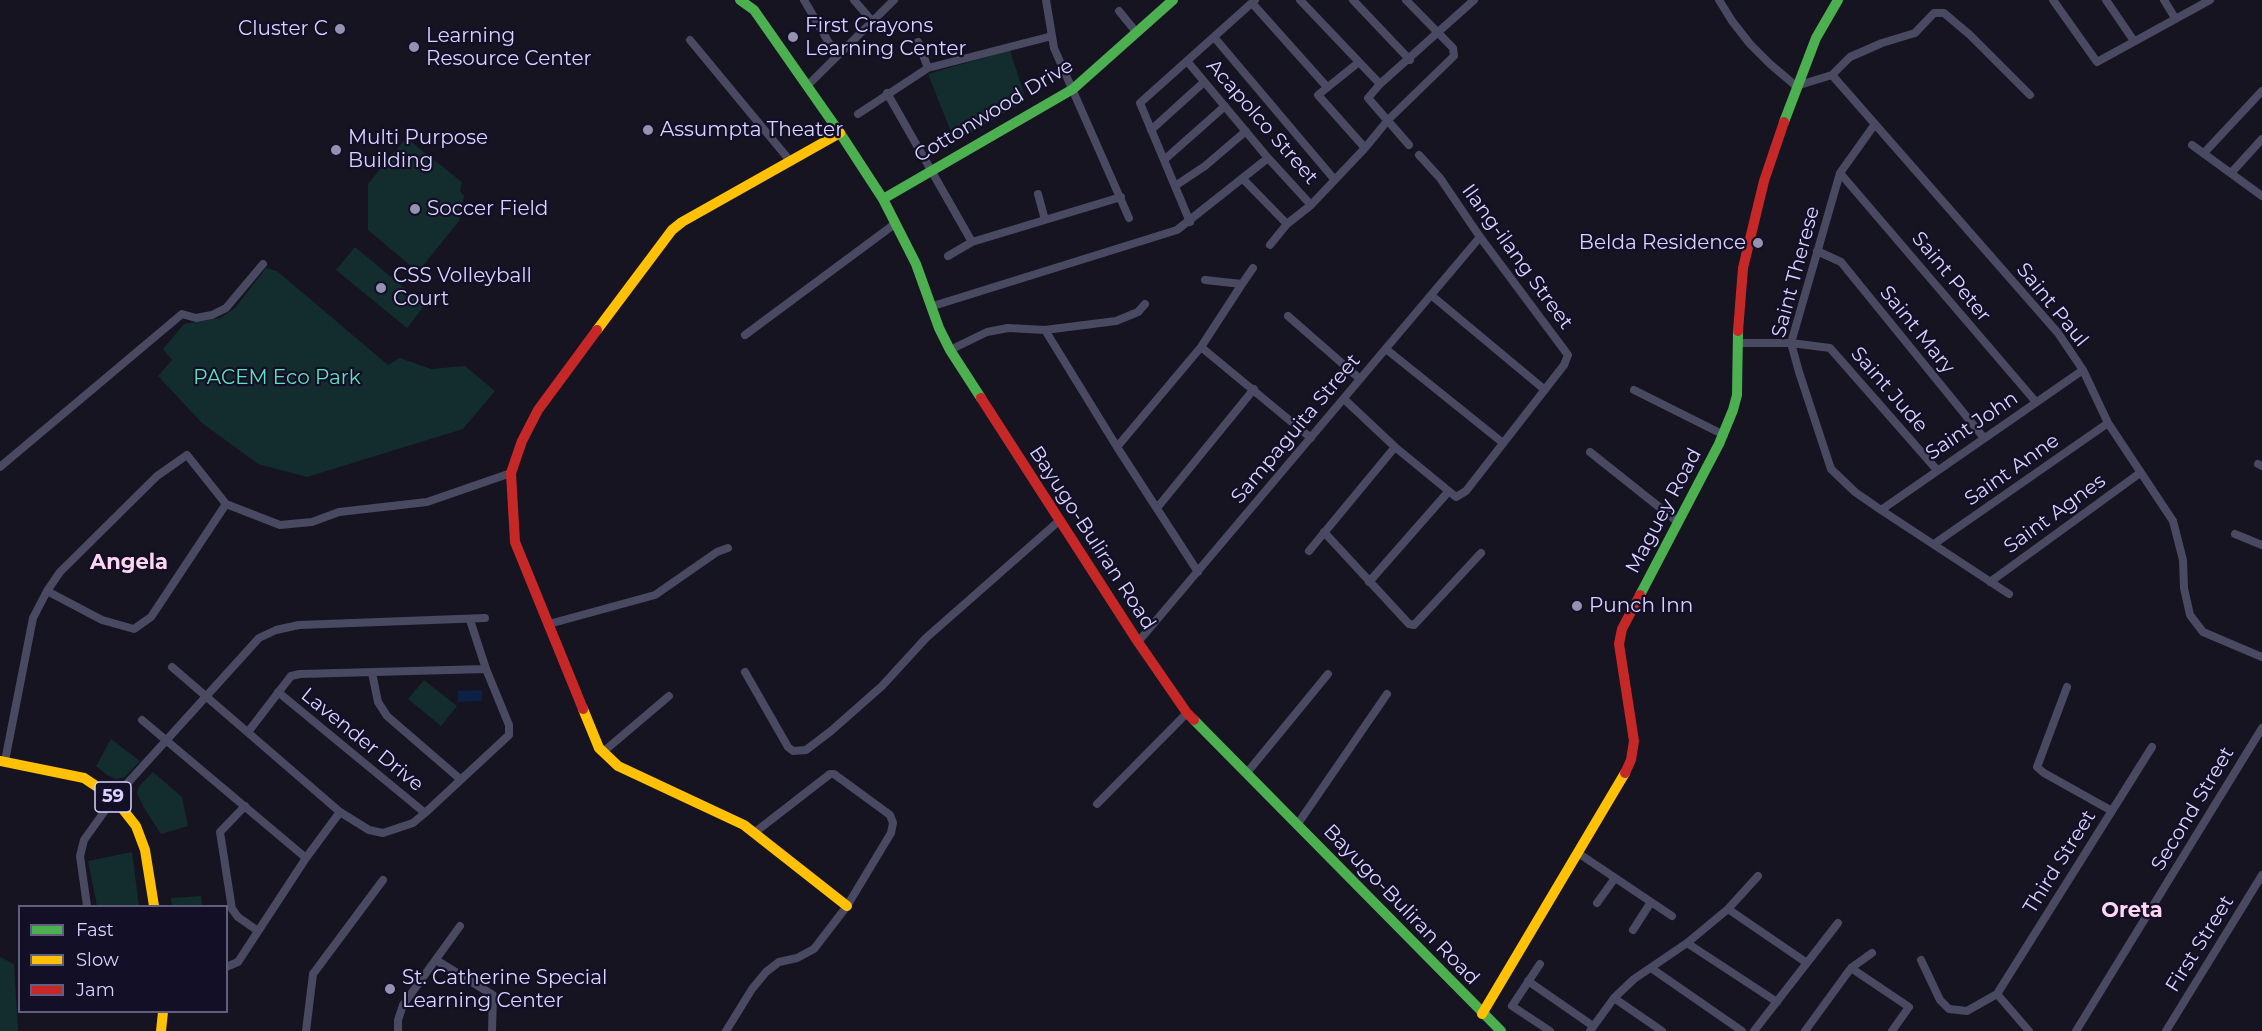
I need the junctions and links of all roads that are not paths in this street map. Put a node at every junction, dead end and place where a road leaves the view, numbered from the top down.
1 (740, 0) edge
2 (804, 0) edge
3 (854, 0) edge
4 (894, 0) edge
5 (1046, 0) edge
6 (1173, 0) edge
7 (1300, 0) edge
8 (1353, 0) edge
9 (1406, 0) edge
10 (1458, 0) edge
11 (1474, 0) edge
12 (1719, 0) edge
13 (1838, 0) edge
14 (2053, 0) edge
15 (2106, 0) edge
16 (2210, 0) edge
17 (1253, 1) edge
18 (2166, 1) edge
19 (756, 5) edge
20 (1466, 8) junction
21 (1119, 11) dead end
22 (2175, 18) junction
23 (872, 21) junction
24 (1137, 33) junction
25 (1438, 34) junction
26 (1052, 36) junction
27 (1214, 37) junction
28 (690, 40) dead end
29 (2134, 41) junction
30 (918, 42) dead end
31 (836, 55) junction
32 (1410, 60) junction
33 (1187, 61) junction
34 (1359, 62) junction
35 (928, 68) junction
36 (1832, 75) junction
37 (1204, 82) junction
38 (1380, 84) junction
39 (807, 86) junction
40 (1796, 86) junction
41 (1327, 87) junction
42 (1073, 89) junction
43 (2262, 91) edge
44 (887, 93) junction
45 (2030, 95) dead end
46 (1225, 106) junction
47 (858, 114) dead end
48 (1388, 120) junction
49 (1875, 124) junction
50 (1151, 130) junction
51 (1246, 131) junction
52 (840, 133) junction
53 (2262, 139) edge
54 (1409, 145) dead end
55 (2192, 145) dead end
56 (1365, 148) junction
57 (2204, 153) junction
58 (1419, 155) dead end
59 (1268, 158) junction
60 (1164, 160) junction
61 (791, 162) junction
62 (932, 171) junction
63 (2232, 172) junction
64 (1840, 173) junction
65 (1334, 178) junction
66 (1243, 179) junction
67 (1175, 186) junction
68 (1038, 194) dead end
69 (2262, 196) edge
70 (1121, 198) junction
71 (883, 199) junction
72 (1311, 205) junction
73 (1129, 218) dead end
74 (1045, 220) junction
75 (1190, 222) junction
76 (896, 223) junction
77 (1287, 224) junction
78 (1480, 237) junction
79 (972, 242) junction
80 (1270, 245) dead end
81 (1817, 251) junction
82 (948, 256) dead end
83 (262, 264) dead end
84 (1253, 268) dead end
85 (1205, 280) dead end
86 (1242, 284) junction
87 (1431, 295) junction
88 (1145, 304) dead end
89 (933, 306) junction
90 (1288, 316) dead end
91 (1045, 330) junction
92 (745, 335) dead end
93 (1791, 343) junction
94 (1737, 344) junction
95 (1201, 347) junction
96 (1386, 349) junction
97 (950, 350) junction
98 (2083, 370) junction
99 (1360, 379) junction
100 (1254, 389) junction
101 (1545, 390) junction
102 (1634, 390) dead end
103 (1344, 399) junction
104 (2036, 402) junction
105 (2108, 423) junction
106 (1724, 435) junction
107 (1311, 438) junction
108 (1984, 438) junction
109 (1503, 443) junction
110 (1117, 447) junction
111 (1395, 447) junction
112 (1590, 452) dead end
113 (0, 467) edge
114 (1937, 470) junction
115 (511, 473) junction
116 (2140, 473) junction
117 (1448, 492) junction
118 (226, 504) junction
119 (1156, 508) junction
120 (1881, 510) junction
121 (1060, 520) junction
122 (1678, 522) junction
123 (1324, 532) junction
124 (2235, 534) dead end
125 (1934, 544) junction
126 (2262, 545) edge
127 (728, 548) dead end
128 (1309, 551) dead end
129 (1481, 553) dead end
130 (1197, 572) junction
131 (1369, 582) junction
132 (1990, 582) junction
133 (47, 591) junction
134 (2009, 594) dead end
135 (486, 618) dead end
136 (470, 620) junction
137 (549, 624) junction
138 (1138, 642) junction
139 (2262, 657) edge
140 (172, 667) dead end
141 (486, 669) junction
142 (745, 672) dead end
143 (372, 673) junction
144 (1328, 674) dead end
145 (2067, 687) dead end
146 (278, 692) junction
147 (1387, 694) dead end
148 (669, 696) dead end
149 (206, 697) junction
150 (1187, 713) junction
151 (142, 720) dead end
152 (2262, 728) edge
153 (248, 732) junction
154 (168, 741) junction
155 (2152, 747) dead end
156 (603, 752) junction
157 (2, 761) edge
158 (1246, 774) junction
159 (460, 779) junction
160 (114, 798) junction
161 (1097, 804) dead end
162 (245, 806) junction
163 (2112, 811) junction
164 (340, 812) junction
165 (425, 813) junction
166 (1296, 825) junction
167 (754, 833) junction
168 (1578, 853) junction
169 (306, 858) junction
170 (2262, 874) edge
171 (1758, 876) dead end
172 (1615, 878) junction
173 (382, 880) dead end
174 (1651, 902) junction
175 (1597, 903) dead end
176 (87, 905) edge
177 (154, 905) edge
178 (847, 906) junction
179 (1728, 909) junction
180 (1672, 916) dead end
181 (1838, 923) dead end
182 (460, 926) dead end
183 (1634, 930) dead end
184 (258, 931) junction
185 (1687, 943) junction
186 (1872, 953) dead end
187 (436, 960) junction
188 (1921, 960) dead end
189 (1807, 963) junction
190 (1540, 964) dead end
191 (228, 966) edge
192 (1651, 968) junction
193 (1851, 968) junction
194 (1528, 981) junction
195 (1997, 994) junction
196 (1614, 998) junction
197 (1778, 1002) junction
198 (163, 1013) edge
199 (1482, 1014) junction
200 (1591, 1028) edge
201 (161, 1031) edge
202 (306, 1031) edge
203 (398, 1031) edge
204 (492, 1031) edge
205 (726, 1031) edge
206 (1501, 1031) edge
207 (1550, 1031) edge
208 (1662, 1031) edge
209 (1742, 1031) edge
210 (1754, 1031) edge
211 (1805, 1031) edge
212 (1892, 1031) edge
213 (2029, 1031) edge
214 (2076, 1031) edge
215 (2166, 1031) edge

1 - 19 street, Bayugo-Buliran Road
2 - 31 street
3 - 23 street
4 - 23 street
5 - 26 street
6 - 24 street, Cottonwood Drive
7 - 34 street
8 - 32 street
9 - 25 street
10 - 20 street
11 - 20 street
12 - 40 street
13 - 40 street, Maguey Road
14 - 29 street
15 - 29 street
16 - 22 street
17 - 27 street
17 - 41 street
18 - 22 street
19 - 39 street, Bayugo-Buliran Road
20 - 25 street
21 - 24 street
22 - 29 street
23 - 31 street
24 - 42 street, Cottonwood Drive
25 - 32 street
25 - 48 street
26 - 35 street
26 - 42 street
27 - 33 street
27 - 65 street
28 - 61 street
30 - 35 street
31 - 39 street
32 - 38 street
33 - 37 street, Acapolco Street
33 - 50 street
34 - 38 street
34 - 41 street
35 - 44 street
36 - 40 street
36 - 45 street
36 - 49 street, Saint Paul
37 - 46 street, Acapolco Street
37 - 50 street
38 - 48 street
39 - 52 street, Bayugo-Buliran Road
40 - 94 street, Maguey Road
41 - 56 street
42 - 62 street, Cottonwood Drive
42 - 70 street
43 - 57 street
44 - 47 street
44 - 62 street
46 - 51 street, Acapolco Street
46 - 60 street
48 - 54 street
48 - 56 street
49 - 64 street, Saint Therese
49 - 98 street, Saint Paul
50 - 60 street
51 - 59 street, Acapolco Street
51 - 67 street
52 - 61 street
52 - 71 street, Bayugo-Buliran Road
53 - 63 street
55 - 57 street
56 - 65 street
57 - 63 street
58 - 78 street, Ilang-ilang Street
59 - 66 street
59 - 72 street, Acapolco Street
60 - 67 street
61 - 115 street
62 - 71 street, Cottonwood Drive
62 - 79 street
63 - 69 street
64 - 81 street, Saint Therese
64 - 104 street, Saint Peter
65 - 72 street
66 - 75 street
66 - 77 street
67 - 75 street
68 - 74 street
70 - 73 street
70 - 74 street
71 - 76 street, Bayugo-Buliran Road
72 - 77 street
74 - 79 street
75 - 89 street
76 - 89 street, Bayugo-Buliran Road
76 - 92 street
77 - 80 street
78 - 87 street, Sampaguita Street
78 - 101 street, Ilang-ilang Street
79 - 82 street
81 - 93 street, Saint Therese
81 - 108 street, Saint Mary
83 - 113 street
84 - 86 street
85 - 86 street
86 - 95 street
87 - 96 street, Sampaguita Street
87 - 101 street
88 - 91 street
89 - 97 street, Bayugo-Buliran Road
90 - 99 street
91 - 97 street
91 - 110 street
93 - 94 street, Saint Jude
93 - 114 street, Saint Jude
93 - 120 street, Saint Therese
94 - 106 street, Maguey Road
95 - 100 street
95 - 110 street
96 - 99 street, Sampaguita Street
96 - 109 street
97 - 121 street, Bayugo-Buliran Road
98 - 104 street, Saint John
98 - 105 street, Saint Paul
99 - 103 street, Sampaguita Street
100 - 107 street
100 - 119 street
101 - 109 street
102 - 106 street
103 - 107 street, Sampaguita Street
103 - 111 street
104 - 108 street, Saint John
105 - 116 street, Saint Paul
105 - 125 street, Saint Anne
106 - 122 street, Maguey Road
107 - 130 street, Sampaguita Street
108 - 114 street, Saint John
109 - 117 street
110 - 119 street
111 - 117 street
111 - 123 street
112 - 122 street
114 - 120 street, Saint John
115 - 118 street
115 - 137 street
116 - 132 street, Saint Agnes
116 - 139 street, Saint Paul
117 - 131 street
118 - 133 street
118 - 133 street
119 - 130 street
120 - 125 street, Saint Therese
121 - 138 street, Bayugo-Buliran Road
121 - 142 street
122 - 168 street, Maguey Road
123 - 128 street
123 - 131 street
124 - 126 street
125 - 132 street, Saint Therese
127 - 137 street
129 - 131 street
130 - 138 street, Sampaguita Street
132 - 134 street, Saint Therese
133 - 157 street
135 - 136 street
136 - 141 street
136 - 149 street
137 - 156 street
138 - 150 street, Bayugo-Buliran Road
140 - 149 street
141 - 143 street
141 - 159 street
143 - 146 street
143 - 159 street
144 - 158 street
145 - 163 street
146 - 153 street
146 - 165 street, Lavender Drive
147 - 166 street
148 - 156 street
149 - 153 street
149 - 154 street
150 - 158 street, Bayugo-Buliran Road
150 - 161 street
151 - 154 street
152 - 214 street, Second Street
153 - 164 street
154 - 160 street
154 - 162 street
155 - 163 street, Third Street
156 - 167 street
157 - 160 street, 59
158 - 166 street, Bayugo-Buliran Road
159 - 165 street
160 - 176 street
160 - 177 street, 59
162 - 169 street
162 - 184 street
163 - 195 street, Third Street
164 - 165 street
164 - 169 street
166 - 199 street, Bayugo-Buliran Road
167 - 178 street
167 - 178 street
168 - 172 street
168 - 199 street, Maguey Road
169 - 184 street
170 - 215 street, First Street
171 - 179 street
172 - 174 street
172 - 175 street
173 - 202 street
174 - 180 street
174 - 183 street
178 - 205 street
179 - 185 street
179 - 189 street
181 - 189 street
182 - 187 street
184 - 191 street
185 - 192 street
185 - 197 street
186 - 193 street
187 - 203 street
187 - 204 street
188 - 195 street
189 - 197 street
190 - 194 street
192 - 196 street
192 - 209 street
193 - 211 street
193 - 212 street
194 - 200 street
194 - 207 street
195 - 213 street
196 - 200 street
196 - 208 street
197 - 210 street
198 - 201 street
199 - 206 street, Bayugo-Buliran Road

